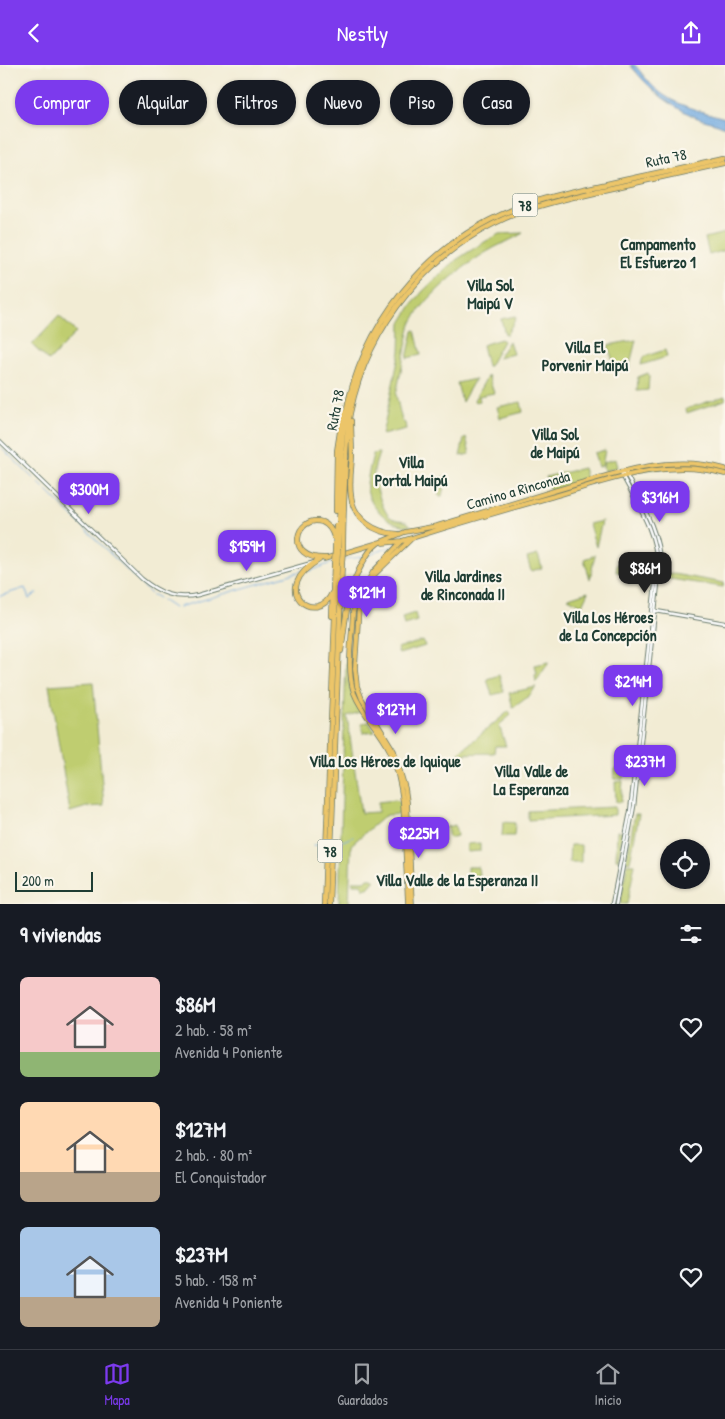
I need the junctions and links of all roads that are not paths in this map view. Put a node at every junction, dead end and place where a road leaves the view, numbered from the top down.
1 (725, 158) edge
2 (725, 163) edge
3 (351, 389) junction
4 (352, 405) junction
5 (0, 441) edge
6 (725, 469) edge
7 (623, 474) junction
8 (725, 474) edge
9 (408, 531) junction
10 (400, 533) junction
11 (411, 539) junction
12 (335, 540) junction
13 (402, 541) junction
14 (395, 542) junction
15 (378, 543) junction
16 (397, 548) junction
17 (338, 550) junction
18 (326, 558) junction
19 (319, 561) junction
20 (338, 564) junction
21 (333, 590) junction
22 (654, 611) junction
23 (725, 623) edge
24 (333, 667) junction
25 (338, 677) junction
26 (641, 730) junction
27 (324, 904) edge
28 (329, 904) edge
29 (408, 904) edge
30 (412, 904) edge
31 (612, 904) edge
32 (616, 904) edge

1 - 3 highway, Ruta 78 / 78
2 - 4 highway, Ruta 78 / 78
3 - 12 highway
3 - 17 highway, Ruta 78 / 78
4 - 10 highway
4 - 17 highway, Ruta 78 / 78
5 - 19 street, Camino a Rinconada
6 - 7 main road, Camino a Rinconada
7 - 8 main road, Camino a Rinconada
7 - 9 main road, Camino a Rinconada
7 - 11 main road, Camino a Rinconada
7 - 22 street
9 - 10 main road, Camino a Rinconada
9 - 11 main road
10 - 13 main road
10 - 15 main road, Camino a Rinconada
11 - 13 main road, Camino a Rinconada
11 - 30 main road
12 - 17 highway
12 - 18 highway
13 - 14 main road, Camino a Rinconada
13 - 16 main road
14 - 15 main road, Camino a Rinconada
14 - 16 main road
15 - 18 main road, Camino a Rinconada
15 - 25 highway
16 - 29 main road
17 - 20 highway, bridge
17 - 20 highway, Ruta 78 / 78, bridge
18 - 19 main road, Camino a Rinconada
19 - 21 highway
20 - 21 highway
20 - 24 highway, Ruta 78 / 78
20 - 25 highway, Ruta 78 / 78
21 - 24 highway
22 - 23 street
22 - 26 street
24 - 27 highway, Ruta 78 / 78
25 - 28 highway, Ruta 78 / 78
26 - 31 street
26 - 32 street

